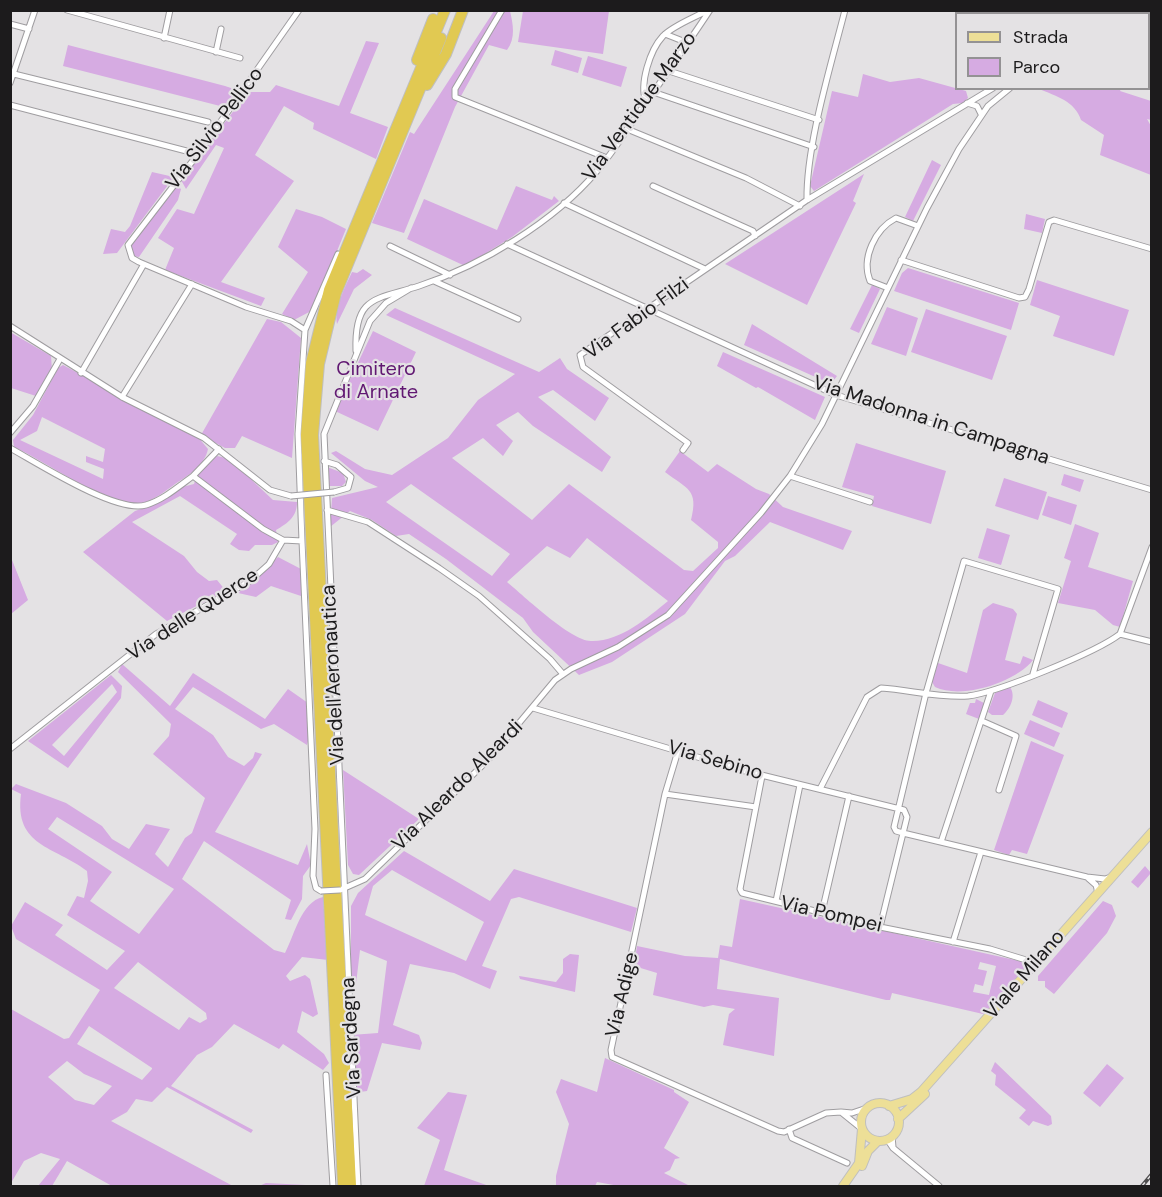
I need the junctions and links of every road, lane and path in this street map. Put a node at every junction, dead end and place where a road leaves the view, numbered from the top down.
1 (35, 10) edge
2 (67, 10) edge
3 (170, 10) edge
4 (299, 10) edge
5 (437, 10) edge
6 (445, 10) edge
7 (453, 10) edge
8 (463, 10) edge
9 (502, 10) edge
10 (709, 10) edge
11 (845, 10) edge
12 (1135, 10) edge
13 (1143, 12) edge
14 (10, 24) edge
15 (29, 29) junction
16 (221, 29) dead end
17 (665, 34) junction
18 (164, 38) junction
19 (688, 43) junction
20 (216, 52) junction
21 (240, 58) dead end
22 (13, 71) edge
23 (669, 71) junction
24 (10, 83) edge
25 (989, 90) edge
26 (1008, 90) edge
27 (653, 92) junction
28 (980, 95) junction
29 (646, 102) junction
30 (967, 103) junction
31 (10, 105) edge
32 (977, 106) junction
33 (409, 107) junction
34 (983, 112) junction
35 (819, 120) junction
36 (208, 122) dead end
37 (627, 129) junction
38 (814, 147) junction
39 (198, 154) junction
40 (607, 158) junction
41 (654, 186) dead end
42 (807, 200) junction
43 (564, 203) junction
44 (800, 206) junction
45 (918, 226) junction
46 (755, 236) junction
47 (507, 244) junction
48 (390, 246) dead end
49 (1152, 249) edge
50 (338, 254) dead end
51 (902, 260) junction
52 (144, 264) junction
53 (705, 269) junction
54 (450, 275) junction
55 (434, 281) junction
56 (192, 284) junction
57 (411, 288) junction
58 (888, 288) junction
59 (649, 308) junction
60 (518, 320) dead end
61 (10, 326) edge
62 (305, 330) junction
63 (356, 352) junction
64 (60, 359) junction
65 (81, 373) junction
66 (836, 394) junction
67 (122, 397) junction
68 (10, 433) edge
69 (10, 448) edge
70 (219, 449) junction
71 (683, 450) dead end
72 (324, 461) junction
73 (193, 476) junction
74 (790, 476) junction
75 (1152, 490) edge
76 (870, 502) dead end
77 (327, 510) junction
78 (283, 540) junction
79 (302, 541) junction
80 (1152, 547) edge
81 (1120, 634) junction
82 (1152, 642) edge
83 (562, 673) junction
84 (1034, 674) junction
85 (991, 691) junction
86 (926, 693) junction
87 (533, 708) junction
88 (982, 721) junction
89 (10, 749) edge
90 (678, 751) junction
91 (762, 776) junction
92 (800, 784) junction
93 (820, 789) junction
94 (999, 790) dead end
95 (665, 794) junction
96 (849, 796) junction
97 (756, 807) junction
98 (899, 807) junction
99 (1152, 832) edge
100 (903, 833) junction
101 (1152, 837) edge
102 (941, 842) junction
103 (981, 852) junction
104 (1112, 876) junction
105 (1087, 877) junction
106 (343, 890) junction
107 (1098, 893) junction
108 (776, 901) junction
109 (822, 912) junction
110 (880, 927) junction
111 (953, 942) junction
112 (1036, 963) junction
113 (327, 1075) dead end
114 (890, 1106) junction
115 (867, 1107) junction
116 (841, 1112) junction
117 (898, 1119) junction
118 (862, 1129) junction
119 (789, 1130) junction
120 (886, 1139) junction
121 (847, 1163) dead end
122 (333, 1186) edge
123 (343, 1186) edge
124 (351, 1186) edge
125 (358, 1186) edge
126 (843, 1186) edge
127 (849, 1186) edge
128 (939, 1186) edge

1 - 15 street
2 - 18 street
3 - 18 street
4 - 39 street, Via Silvio Pellico
5 - 33 highway
6 - 33 highway
7 - 33 highway
8 - 33 highway
9 - 40 street
10 - 17 street
10 - 19 street, Via Ventidue Marzo
11 - 35 street
12 - 13 street
14 - 15 street
15 - 22 street
16 - 20 street
17 - 19 street
17 - 29 street
18 - 20 street
19 - 23 street, Via Ventidue Marzo
20 - 21 street
22 - 24 street
22 - 36 street
23 - 27 street, Via Ventidue Marzo
23 - 35 street
25 - 28 street, Via Fabio Filzi
26 - 34 street, Via Aleardo Aleardi
27 - 29 street, Via Ventidue Marzo
27 - 38 street
28 - 30 street, Via Fabio Filzi
28 - 32 street
28 - 34 street
29 - 37 street, Via Ventidue Marzo
30 - 32 street
30 - 42 street, Via Fabio Filzi
31 - 39 street
32 - 34 street
33 - 123 highway
33 - 124 highway
34 - 45 street, Via Aleardo Aleardi
35 - 38 street
37 - 40 street, Via Ventidue Marzo
37 - 44 street
38 - 42 street
39 - 52 street, Via Silvio Pellico
40 - 43 street, Via Ventidue Marzo
41 - 46 street
42 - 44 street, Via Fabio Filzi
43 - 47 street, Via Ventidue Marzo
43 - 53 street
44 - 46 street, Via Fabio Filzi
45 - 51 street, Via Aleardo Aleardi
45 - 58 street
46 - 53 street, Via Fabio Filzi
47 - 54 street, Via Ventidue Marzo
47 - 59 street, Via Madonna in Campagna
48 - 54 street
49 - 51 street
50 - 62 street
51 - 58 street, Via Aleardo Aleardi
52 - 56 street
52 - 65 street
53 - 59 street, Via Fabio Filzi
54 - 55 street, Via Ventidue Marzo
55 - 57 street, Via Ventidue Marzo
55 - 60 street
56 - 62 street
56 - 67 street
57 - 63 street, Via Ventidue Marzo
57 - 63 street, Via Ventidue Marzo
58 - 66 street, Via Aleardo Aleardi
59 - 66 street, Via Madonna in Campagna
59 - 71 street, Via Fabio Filzi
61 - 64 street
62 - 79 street
63 - 72 street, Via Ventidue Marzo
64 - 65 street
64 - 68 street
65 - 67 street
66 - 74 street, Via Aleardo Aleardi
66 - 75 street, Via Madonna in Campagna
67 - 70 street
69 - 73 street
70 - 72 street, bridge
70 - 73 street
72 - 77 street, Via dell'Aeronautica
73 - 78 street
74 - 76 street
74 - 83 street, Via Aleardo Aleardi
77 - 83 street
77 - 106 street, Via dell'Aeronautica
78 - 79 street
78 - 89 street, Via delle Querce
79 - 106 street, bridge
80 - 81 street
81 - 82 street
81 - 84 street
83 - 87 street, Via Aleardo Aleardi
84 - 85 street
84 - 86 street
85 - 86 street
85 - 88 street
86 - 93 street
86 - 98 street
87 - 90 street, Via Sebino
87 - 106 street, Via Aleardo Aleardi
88 - 94 street
88 - 102 street
90 - 91 street, Via Sebino
90 - 95 street, Via Adige
91 - 92 street, Via Sebino
91 - 97 street, Via Pompei
92 - 93 street, Via Sebino
92 - 108 street
93 - 96 street, Via Sebino
95 - 97 street
95 - 119 street, Via Adige
96 - 98 street, Via Sebino
96 - 109 street
97 - 108 street, Via Pompei
98 - 100 street
98 - 100 street
99 - 104 main road, Viale Milano
100 - 102 street
100 - 110 street
101 - 117 main road, Viale Milano
102 - 103 street
103 - 105 street
103 - 111 street
104 - 105 street
104 - 107 main road, Viale Milano
105 - 107 street
106 - 125 street, Via Sardegna
107 - 112 main road, Viale Milano
108 - 109 street, Via Pompei
109 - 110 street, Via Pompei
110 - 111 street, Via Pompei
111 - 112 street, Via Pompei
112 - 114 main road, Viale Milano
113 - 122 street
114 - 115 main road
114 - 117 main road
115 - 116 street
115 - 118 main road
116 - 118 street
116 - 119 street
117 - 120 main road
118 - 120 main road
118 - 126 main road
119 - 121 street
120 - 127 main road
120 - 128 street

